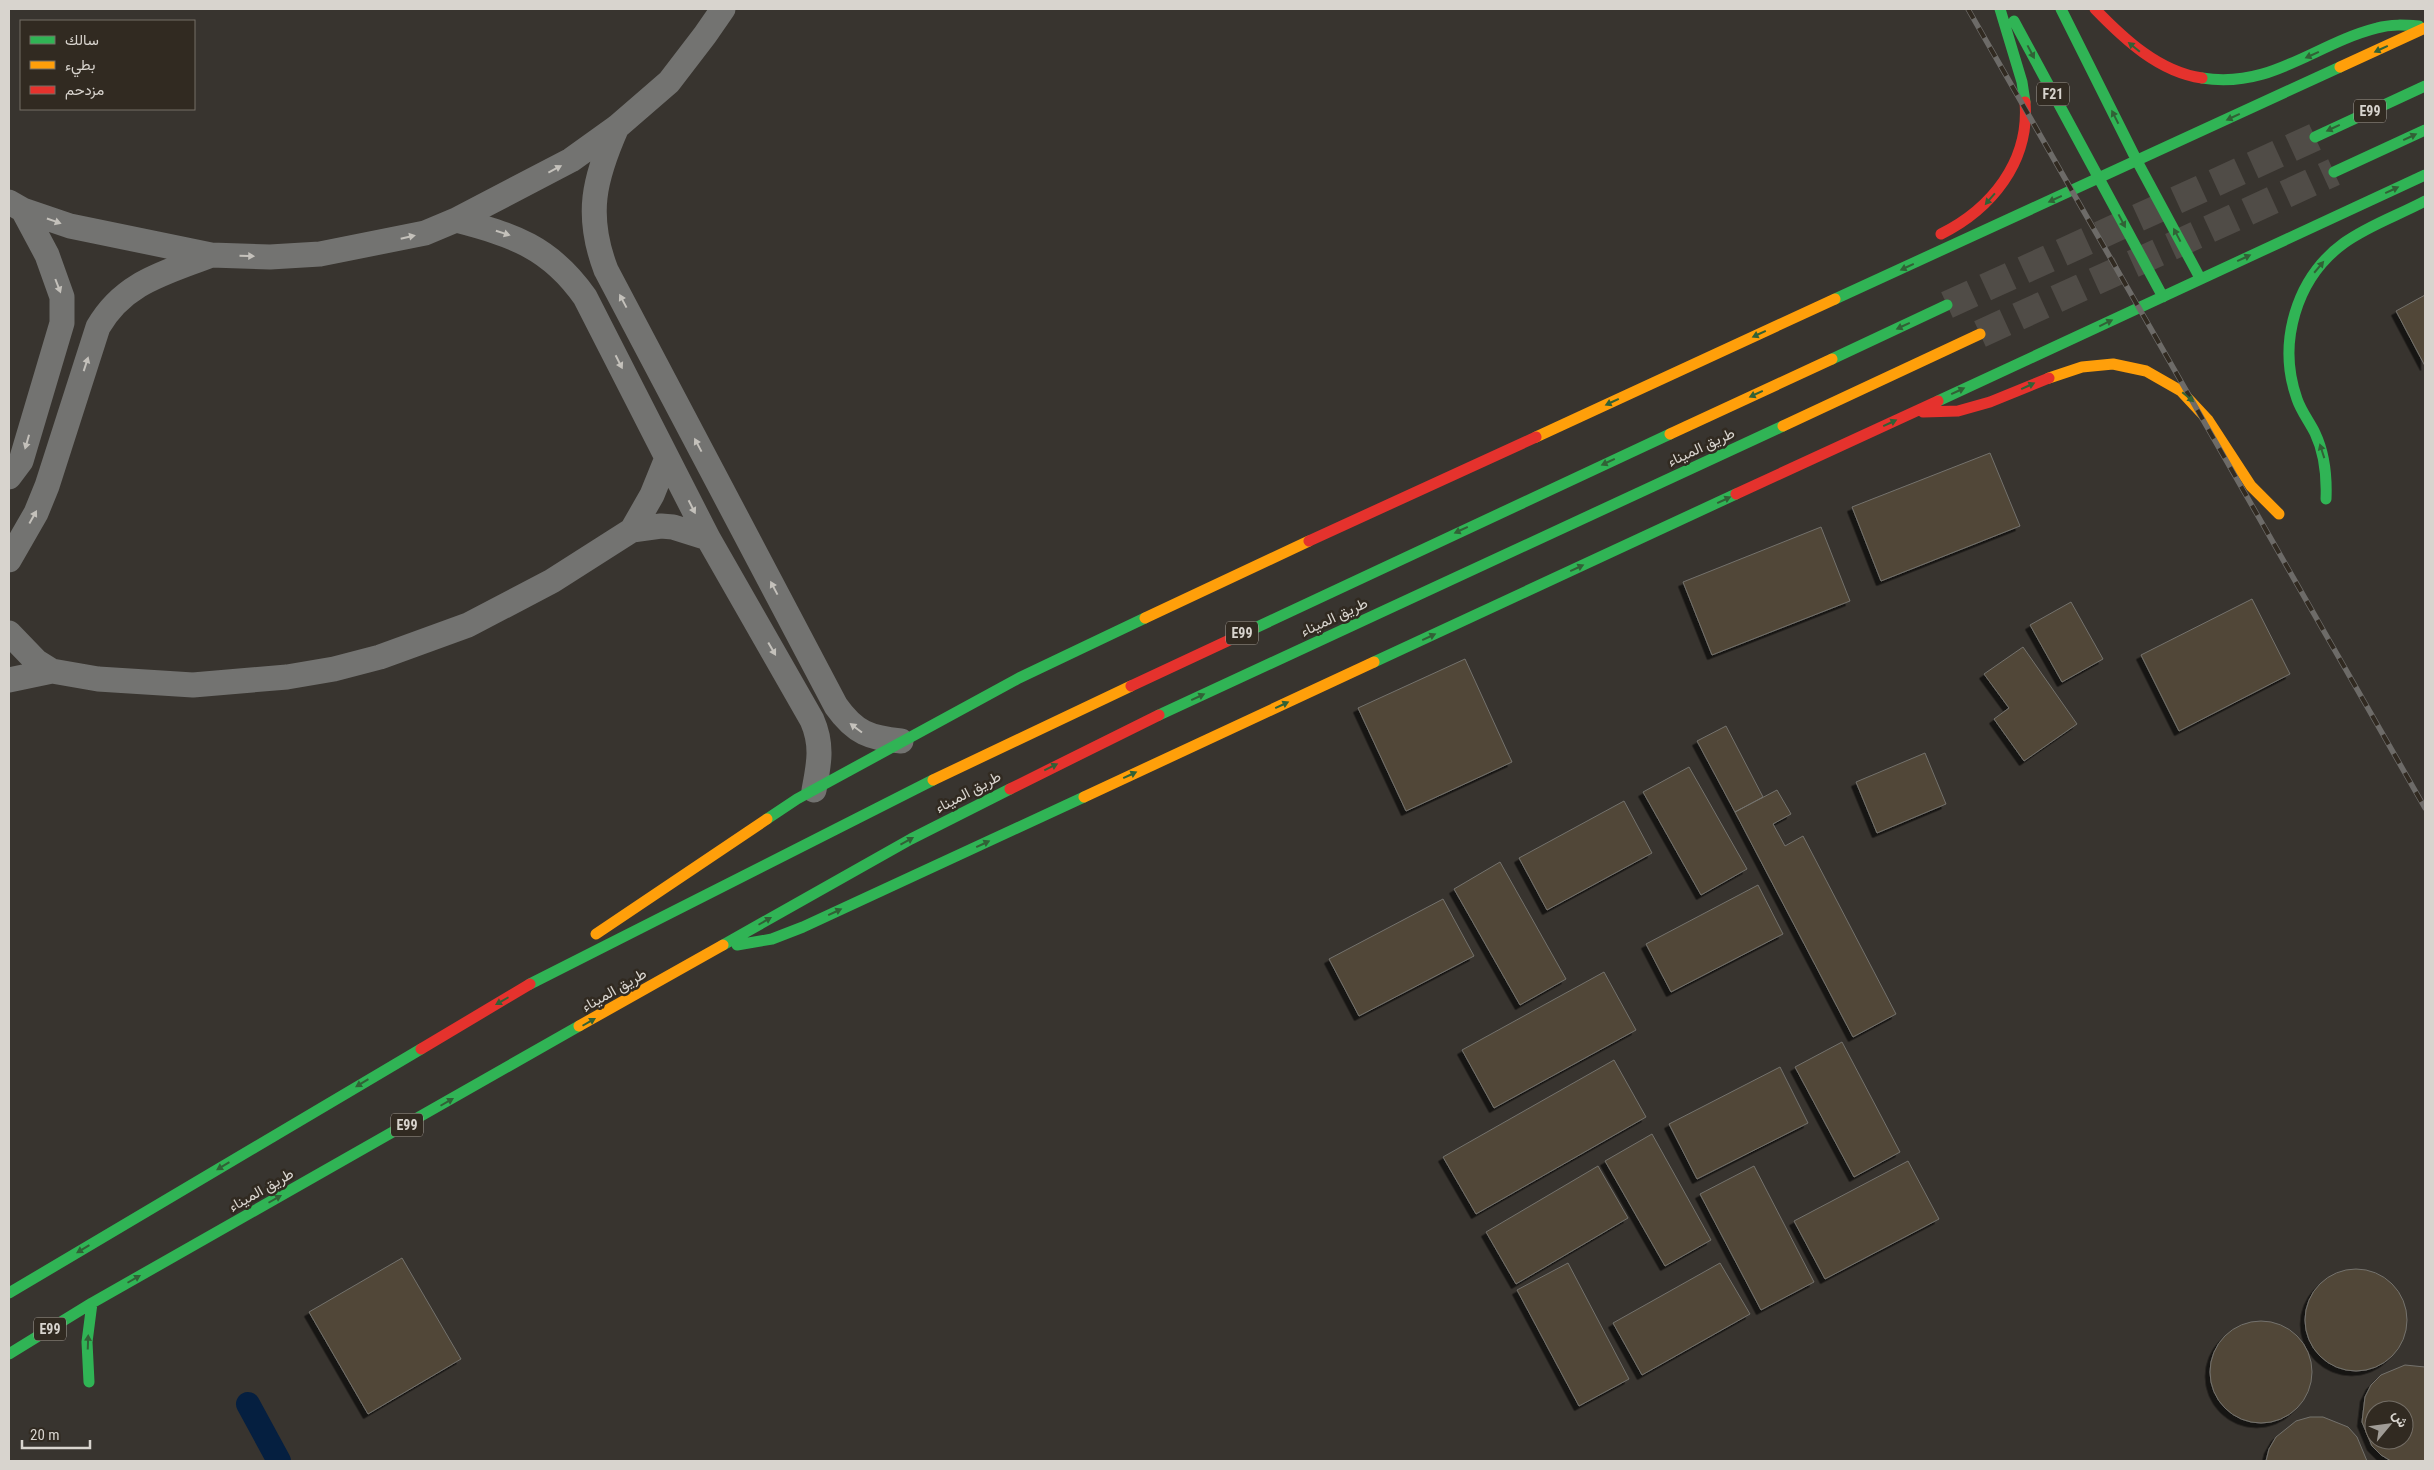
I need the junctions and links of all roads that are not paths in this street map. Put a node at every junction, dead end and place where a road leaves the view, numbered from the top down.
1 (723, 9) edge
2 (2000, 9) edge
3 (2008, 9) edge
4 (2061, 9) edge
5 (2095, 9) edge
6 (2425, 28) edge
7 (2425, 86) edge
8 (617, 127) junction
9 (2425, 130) edge
10 (2315, 137) tunnel mouth
11 (2137, 161) junction
12 (2334, 172) tunnel mouth
13 (2425, 175) edge
14 (2099, 178) junction
15 (2425, 201) edge
16 (16, 206) edge
17 (456, 220) junction
18 (1932, 239) dead end
19 (211, 255) junction
20 (1891, 260) dead end
21 (2200, 278) junction
22 (1851, 293) junction
23 (2162, 297) junction
24 (1947, 305) tunnel mouth
25 (1980, 334) tunnel mouth
26 (1914, 412) junction
27 (667, 458) junction
28 (9, 478) edge
29 (2326, 499) dead end
30 (2279, 514) dead end
31 (632, 530) junction
32 (708, 538) junction
33 (9, 560) edge
34 (9, 633) edge
35 (52, 671) junction
36 (9, 680) edge
37 (901, 741) junction
38 (814, 790) junction
39 (723, 946) junction
40 (544, 976) junction
41 (9, 1293) edge
42 (92, 1303) junction
43 (9, 1354) edge
44 (89, 1382) dead end

1 - 8 street
2 -> 18 highway
3 -> 14 highway, F21
11 -> 4 highway
6 -> 5 highway
6 -> 11 highway
7 -> 10 highway, E99
17 -> 8 street
37 -> 8 street
12 -> 9 highway
11 - 14 highway
21 -> 11 highway
21 -> 13 highway
14 -> 22 highway
14 -> 23 highway, F21
29 -> 15 highway
16 -> 19 street
16 -> 28 street
19 -> 17 street
17 -> 27 street
33 -> 19 street
20 - 22 highway
21 - 23 highway
22 -> 37 highway
26 -> 23 highway
24 -> 40 highway, طريق الميناء / E99
39 -> 25 highway, طريق الميناء / E99
26 -> 30 highway
39 -> 26 highway
27 - 31 street
27 -> 32 street
31 - 32 street
31 - 35 street
32 -> 38 street
34 - 35 street
35 - 36 street
37 - 38 highway
38 - 40 highway
42 -> 39 highway, طريق الميناء / E99
40 -> 41 highway, طريق الميناء / E99
42 - 43 highway, طريق الميناء / E99
44 -> 42 highway

